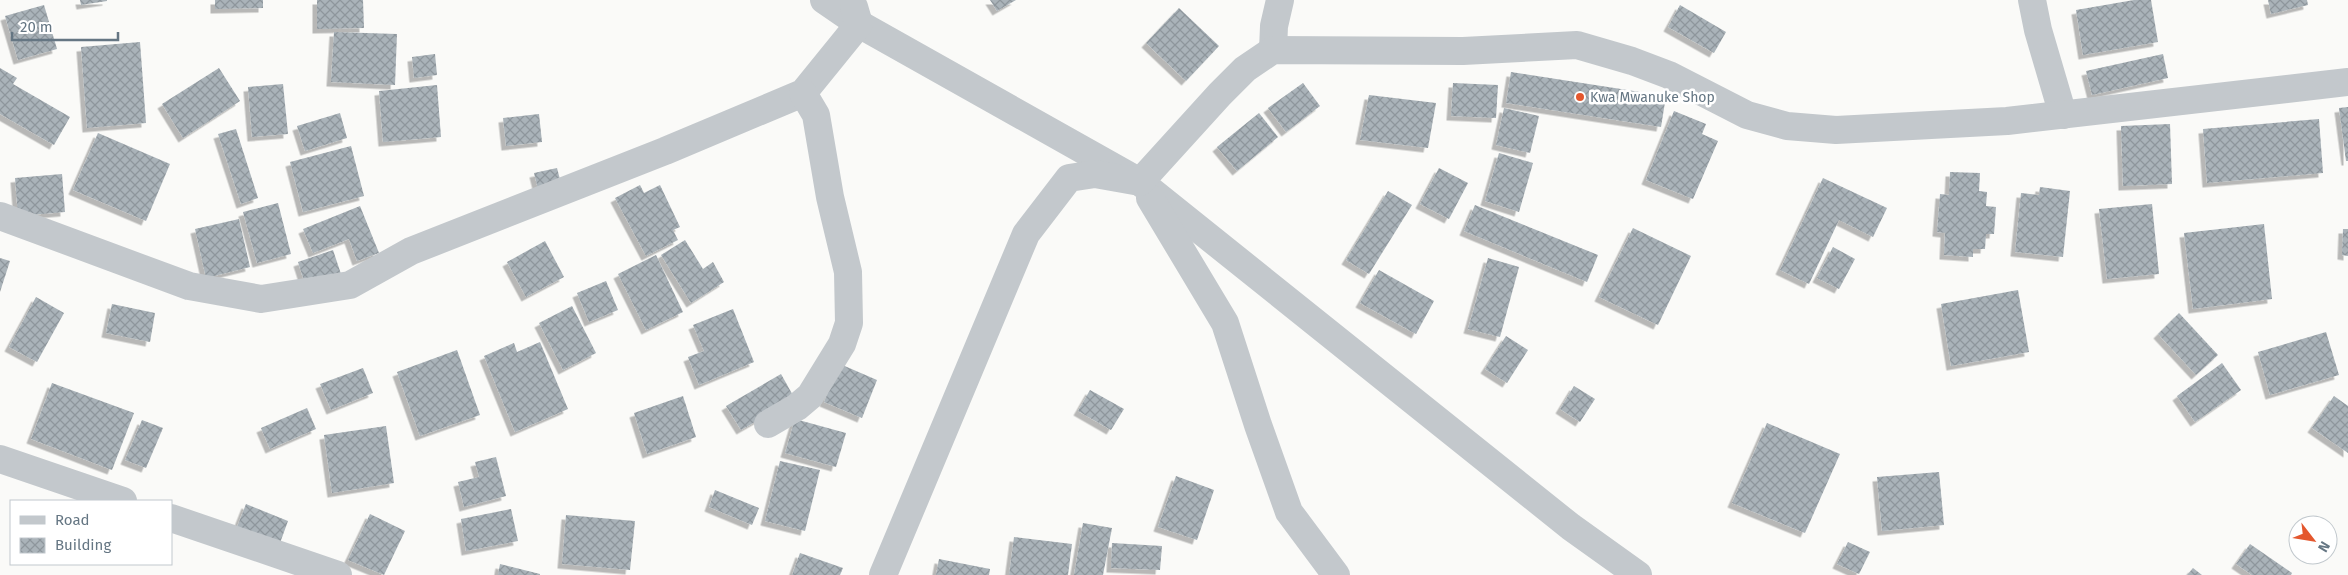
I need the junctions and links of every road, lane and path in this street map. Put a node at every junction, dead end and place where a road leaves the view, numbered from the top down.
1 (824, 0) edge
2 (1280, 0) edge
3 (2032, 0) edge
4 (855, 12) edge
5 (1273, 50) junction
6 (2348, 82) edge
7 (803, 92) junction
8 (2063, 116) junction
9 (1140, 182) junction
10 (0, 216) edge
11 (768, 424) dead end
12 (0, 459) edge
13 (120, 500) edge
14 (172, 518) edge
15 (338, 575) edge
16 (883, 575) edge
17 (1336, 575) edge
18 (1638, 575) edge

1 - 4 street
2 - 5 street
3 - 8 street
4 - 7 street
4 - 9 street
5 - 8 street
5 - 9 street
6 - 8 street
7 - 10 street
7 - 11 street
9 - 16 street
9 - 17 street
9 - 18 street
12 - 13 street
14 - 15 street

